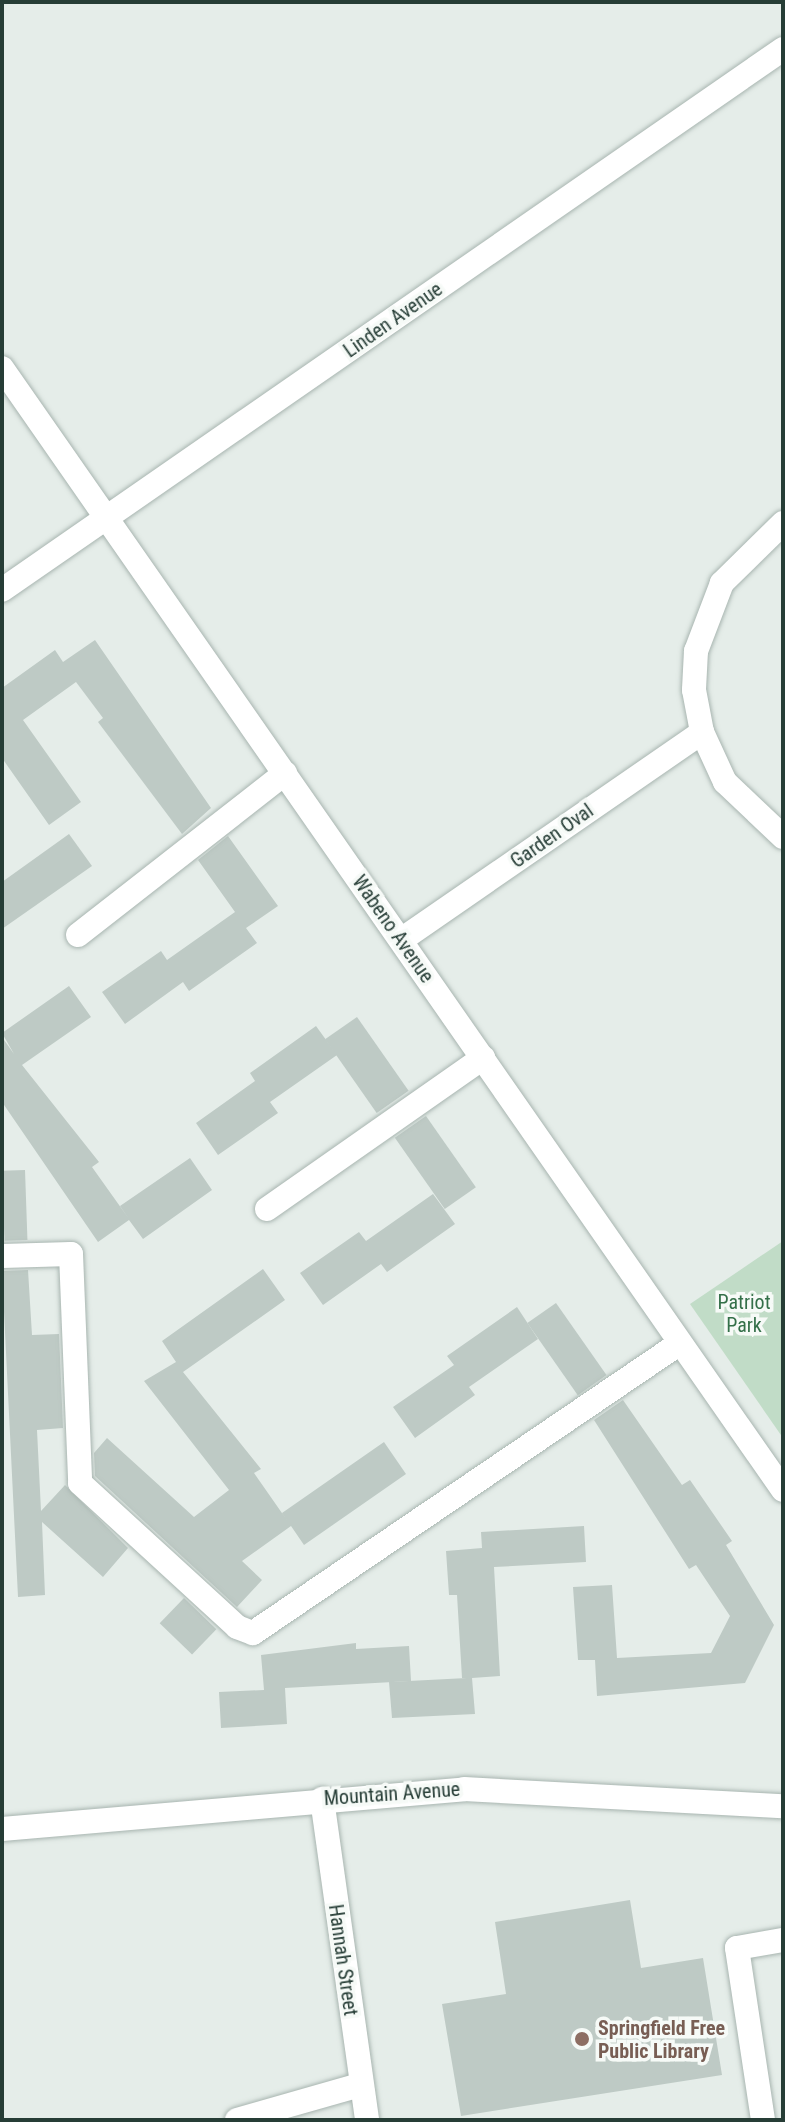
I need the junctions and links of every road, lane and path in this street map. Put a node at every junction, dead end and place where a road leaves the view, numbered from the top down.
1 (783, 49) edge
2 (2, 368) edge
3 (106, 518) junction
4 (783, 523) edge
5 (2, 590) edge
6 (702, 732) junction
7 (285, 773) junction
8 (783, 837) edge
9 (78, 935) dead end
10 (401, 940) junction
11 (483, 1058) junction
12 (267, 1209) dead end
13 (2, 1256) edge
14 (680, 1343) junction
15 (783, 1490) edge
16 (322, 1799) junction
17 (783, 1806) edge
18 (2, 1829) edge
19 (783, 1940) edge
20 (360, 2085) junction
21 (237, 2120) edge
22 (367, 2120) edge
23 (763, 2120) edge

1 - 3 street, Linden Avenue
2 - 3 street, Wabeno Avenue
3 - 5 street, Linden Avenue
3 - 7 street, Wabeno Avenue
4 - 6 street
6 - 8 street
6 - 10 street, Garden Oval
7 - 9 street
7 - 10 street, Wabeno Avenue
10 - 11 street, Wabeno Avenue
11 - 12 street
11 - 14 street, Wabeno Avenue
13 - 14 street
14 - 15 street, Wabeno Avenue
16 - 17 street, Mountain Avenue
16 - 18 street, Mountain Avenue
16 - 20 street, Hannah Street
19 - 23 street
20 - 21 street
20 - 22 street, Hannah Street

